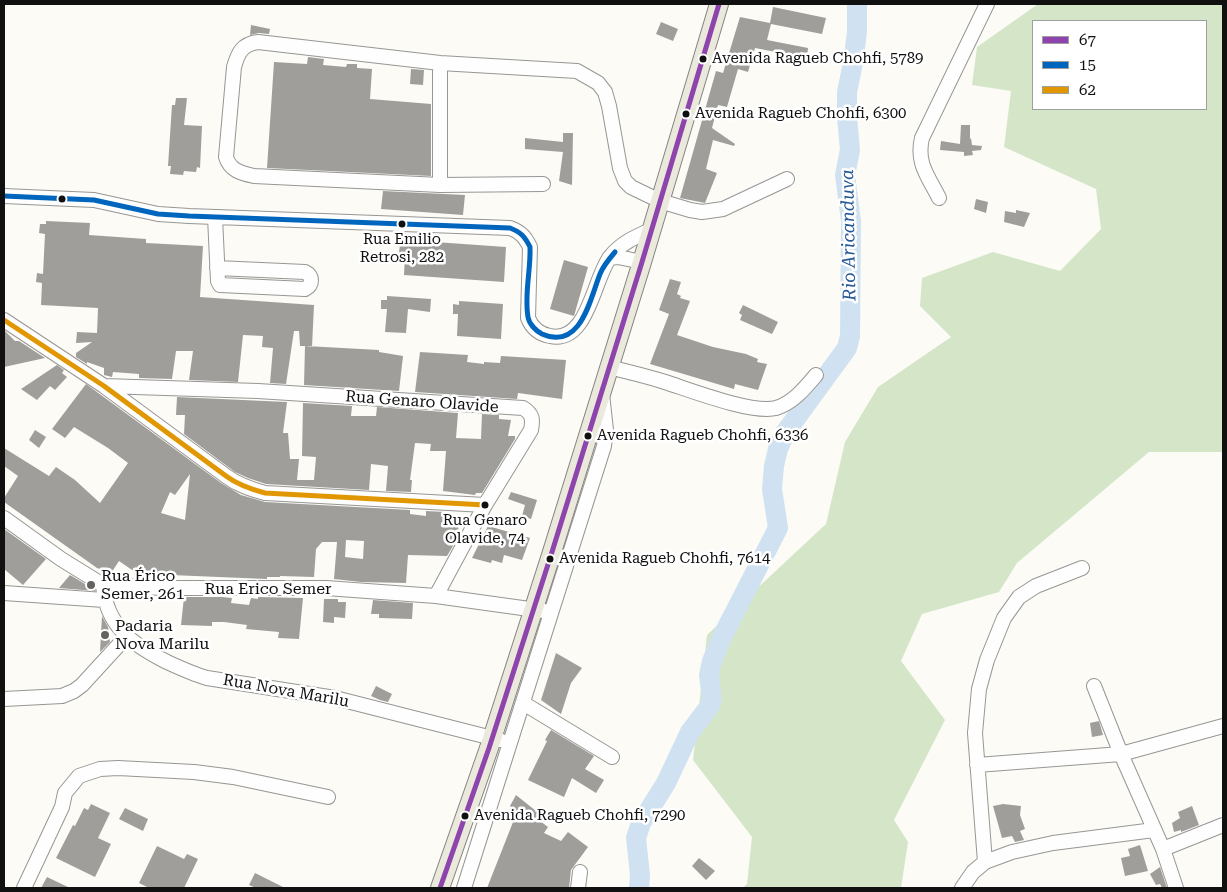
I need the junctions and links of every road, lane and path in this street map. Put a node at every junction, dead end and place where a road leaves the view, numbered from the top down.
1 (718, 4) edge
2 (986, 5) edge
3 (440, 63) junction
4 (787, 179) dead end
5 (543, 184) dead end
6 (440, 186) junction
7 (4, 196) edge
8 (939, 198) dead end
9 (660, 201) junction
10 (215, 217) junction
11 (651, 230) junction
12 (609, 258) junction
13 (642, 262) junction
14 (217, 268) junction
15 (4, 320) edge
16 (609, 366) junction
17 (816, 374) dead end
18 (104, 386) junction
19 (602, 391) junction
20 (485, 506) junction
21 (4, 518) edge
22 (1082, 568) dead end
23 (103, 585) junction
24 (4, 593) edge
25 (436, 596) junction
26 (104, 600) junction
27 (532, 610) junction
28 (551, 612) junction
29 (126, 637) junction
30 (1094, 686) dead end
31 (4, 699) edge
32 (522, 703) junction
33 (1223, 726) edge
34 (492, 738) junction
35 (509, 743) junction
36 (1121, 754) junction
37 (612, 757) dead end
38 (977, 765) junction
39 (328, 797) dead end
40 (1223, 825) edge
41 (1154, 830) junction
42 (1163, 849) junction
43 (985, 862) junction
44 (580, 872) dead end
45 (24, 888) edge
46 (440, 888) edge
47 (464, 888) edge
48 (578, 888) edge
49 (962, 888) edge
50 (1176, 888) edge

1 - 9 main road
2 - 8 street
3 - 6 street
3 - 6 street
3 - 9 street
4 - 9 street
5 - 6 street
7 - 10 street
9 - 11 main road
10 - 12 street
10 - 14 street
11 - 12 street
11 - 13 main road
12 - 13 street
13 - 16 main road
14 - 14 street
15 - 18 street
16 - 17 street
16 - 19 main road
18 - 20 street
18 - 20 street, Rua Genaro Olavide
19 - 27 main road
19 - 28 street
20 - 25 street, Rua Genaro Olavide
21 - 23 street, Rua Erico Semer
22 - 38 street
23 - 25 street, Rua Erico Semer
23 - 26 street, Rua Nova Marilu
24 - 26 street
25 - 27 street, Rua Erico Semer
26 - 29 street, Rua Nova Marilu
27 - 28 street, Rua Erico Semer
27 - 34 main road
28 - 32 street
29 - 31 street
29 - 34 street, Rua Nova Marilu
30 - 36 street
32 - 35 street
32 - 37 street
33 - 36 street
34 - 35 street, Rua Nova Marilu
34 - 46 main road
35 - 47 street
36 - 38 street
36 - 41 street
38 - 43 street
39 - 45 street
40 - 42 street
41 - 42 street
41 - 43 street
42 - 50 street
43 - 49 street
44 - 48 street

